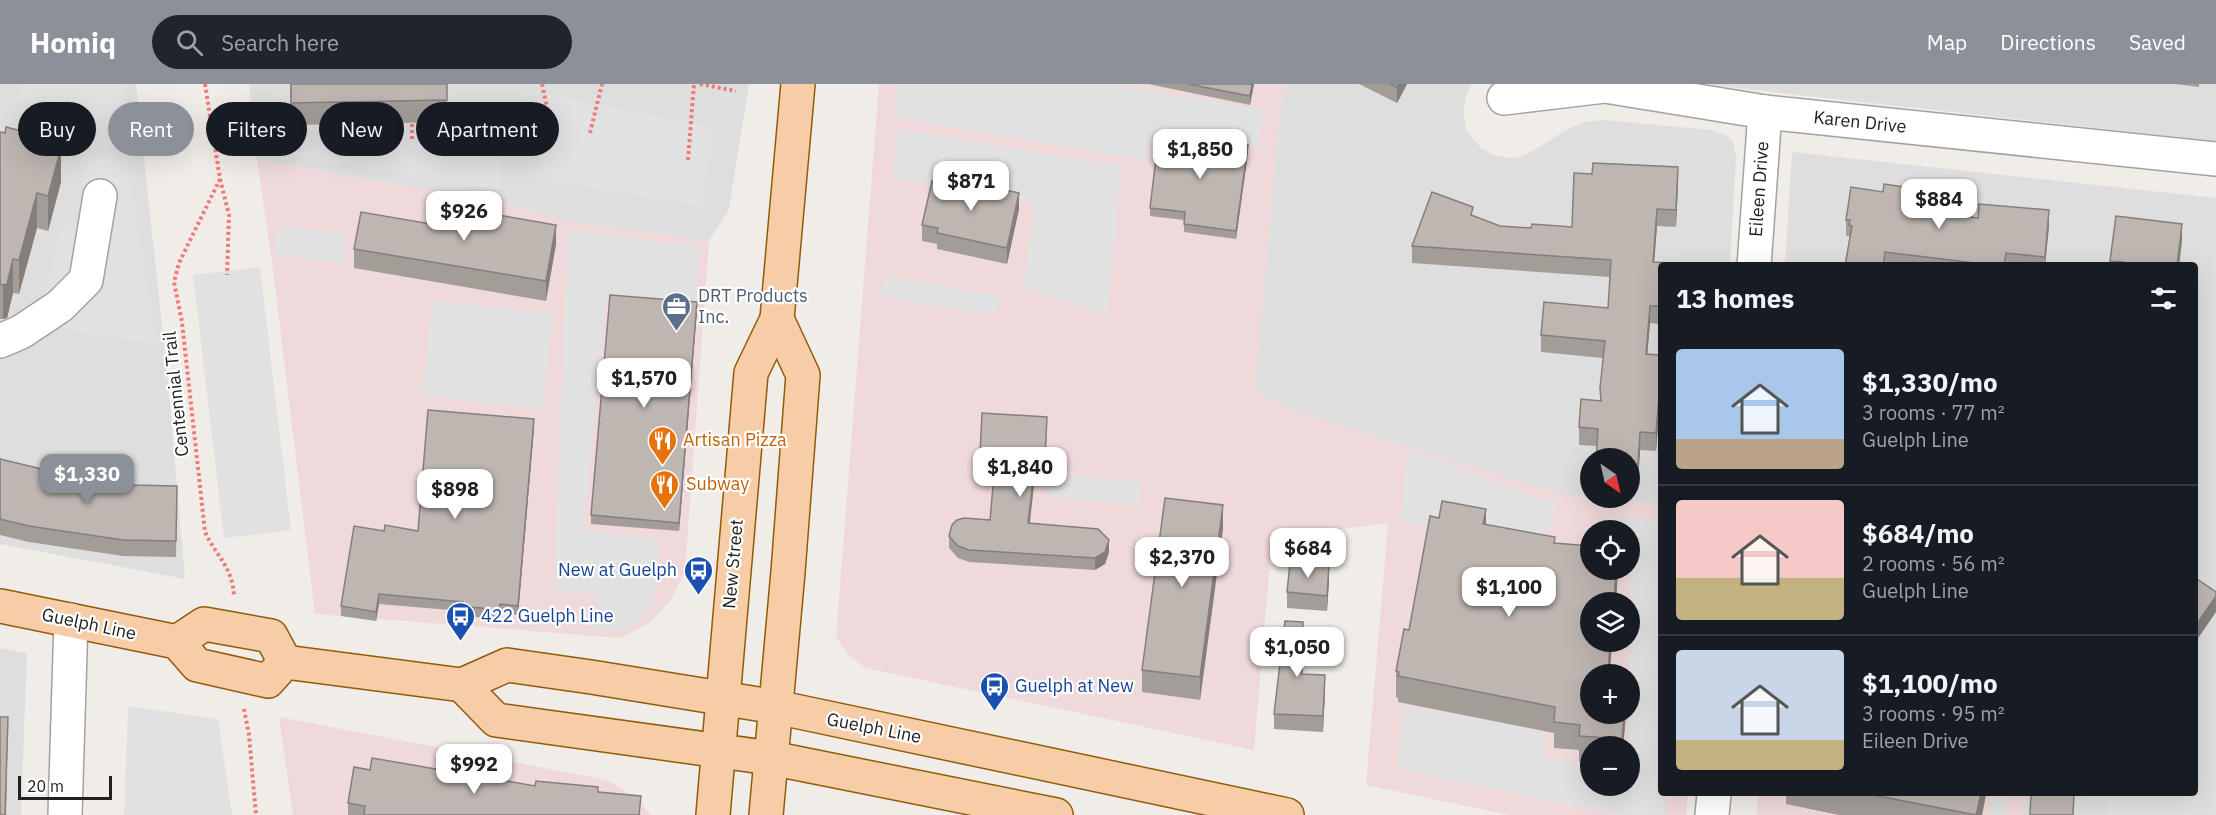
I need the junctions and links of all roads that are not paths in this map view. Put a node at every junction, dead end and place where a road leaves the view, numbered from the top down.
1 (798, 84) edge
2 (1504, 98) dead end
3 (1765, 112) junction
4 (2216, 159) edge
5 (100, 196) dead end
6 (1754, 262) edge
7 (777, 319) junction
8 (0, 341) edge
9 (0, 606) edge
10 (71, 620) junction
11 (177, 642) junction
12 (285, 662) junction
13 (462, 686) junction
14 (724, 698) junction
15 (776, 707) junction
16 (718, 750) junction
17 (771, 758) junction
18 (1714, 796) edge
19 (65, 815) edge
20 (713, 815) edge
21 (766, 815) edge
22 (1056, 815) edge
23 (1287, 815) edge
24 (1712, 815) edge

1 - 7 main road, New Street
2 - 3 street, Karen Drive
3 - 4 street, Karen Drive
3 - 6 street, Eileen Drive
5 - 8 street
7 - 14 main road, New Street
7 - 15 main road, New Street
9 - 10 main road, Guelph Line
10 - 11 main road, Guelph Line
10 - 19 street
11 - 12 main road
11 - 12 main road
12 - 13 main road
13 - 14 main road, Guelph Line
13 - 16 main road
14 - 15 main road, Guelph Line
14 - 16 main road, New Street
15 - 17 main road, New Street
15 - 23 main road, Guelph Line
16 - 17 main road
16 - 20 main road, New Street
17 - 21 main road, New Street
17 - 22 main road
18 - 24 street

